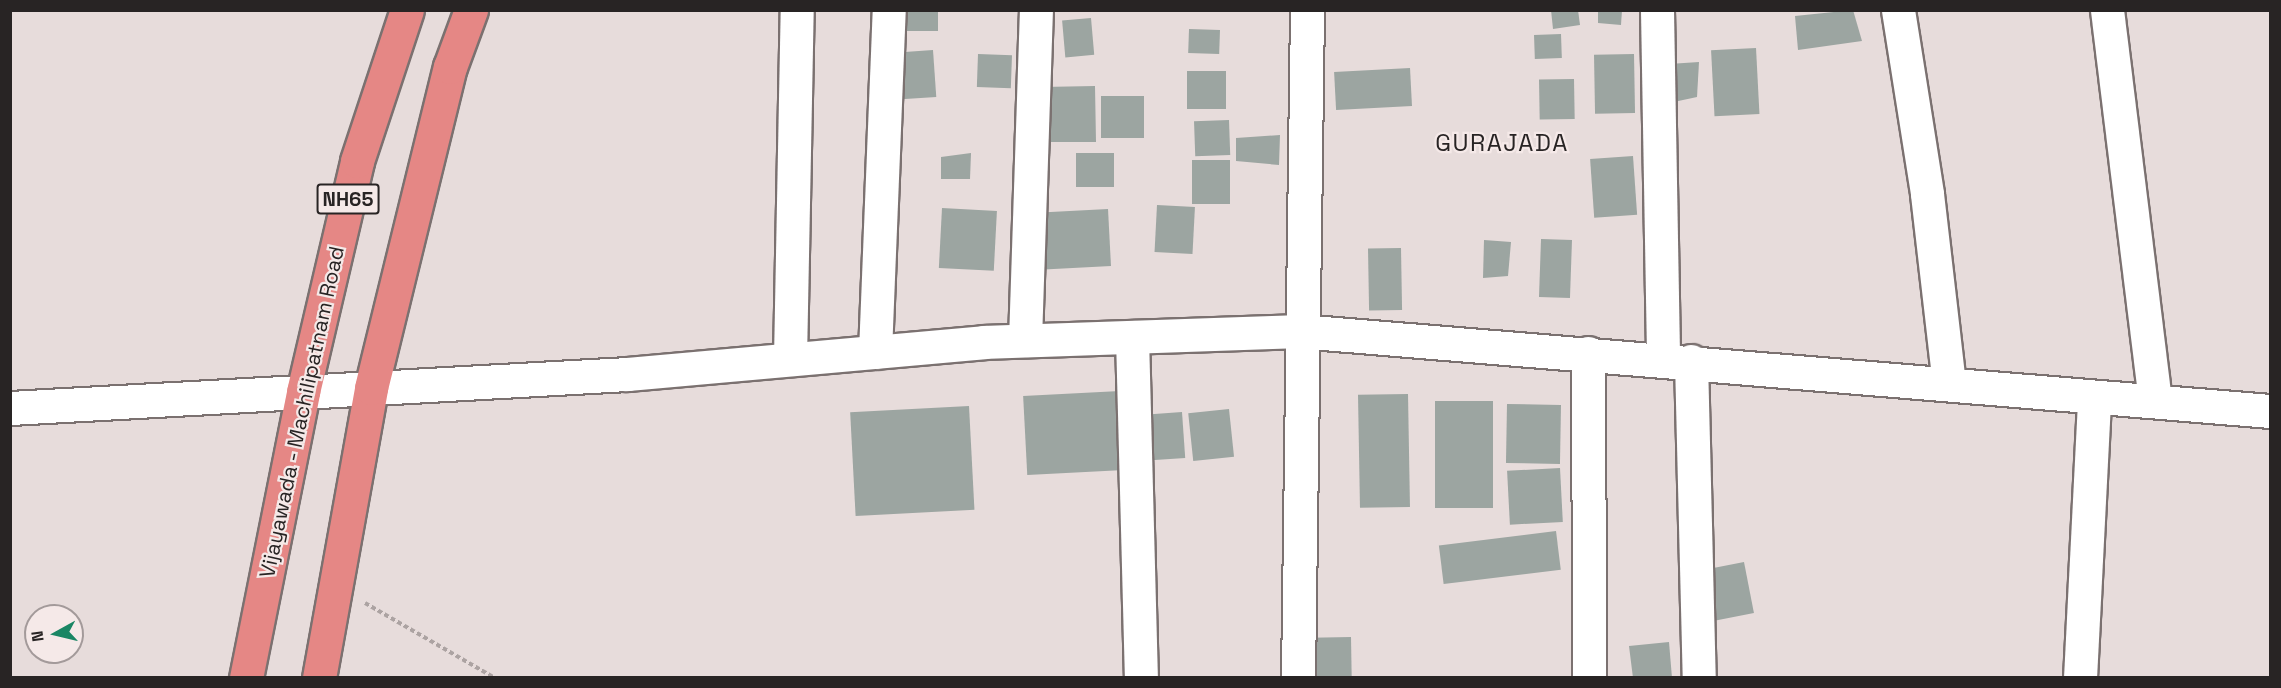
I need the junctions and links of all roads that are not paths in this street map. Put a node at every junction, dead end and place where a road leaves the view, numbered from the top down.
1 (407, 10) edge
2 (471, 10) edge
3 (797, 10) edge
4 (889, 10) edge
5 (1036, 10) edge
6 (1307, 10) edge
7 (1657, 10) edge
8 (1898, 10) edge
9 (2107, 10) edge
10 (1299, 331) junction
11 (1131, 337) junction
12 (1025, 340) junction
13 (875, 352) junction
14 (1588, 353) junction
15 (790, 359) junction
16 (1677, 360) junction
17 (1949, 383) junction
18 (371, 388) junction
19 (303, 392) junction
20 (2094, 397) junction
21 (2155, 400) junction
22 (10, 408) edge
23 (2271, 411) edge
24 (246, 678) edge
25 (319, 678) edge
26 (1141, 678) edge
27 (1298, 678) edge
28 (1589, 678) edge
29 (1699, 678) edge
30 (2079, 678) edge

1 - 19 highway, Vijayawada - Machilipatnam Road / NH65
2 - 18 highway
3 - 15 street
4 - 13 street
5 - 12 street
6 - 10 street
7 - 16 street
8 - 17 street
9 - 21 street
10 - 11 street
10 - 14 street
10 - 27 street
11 - 12 street
11 - 26 street
12 - 13 street
13 - 15 street
14 - 16 street
14 - 28 street
15 - 18 street
16 - 17 street
16 - 29 street
17 - 20 street
18 - 19 street
18 - 25 highway
19 - 22 street
19 - 24 highway, Vijayawada - Machilipatnam Road / NH65
20 - 21 street
20 - 30 street
21 - 23 street

